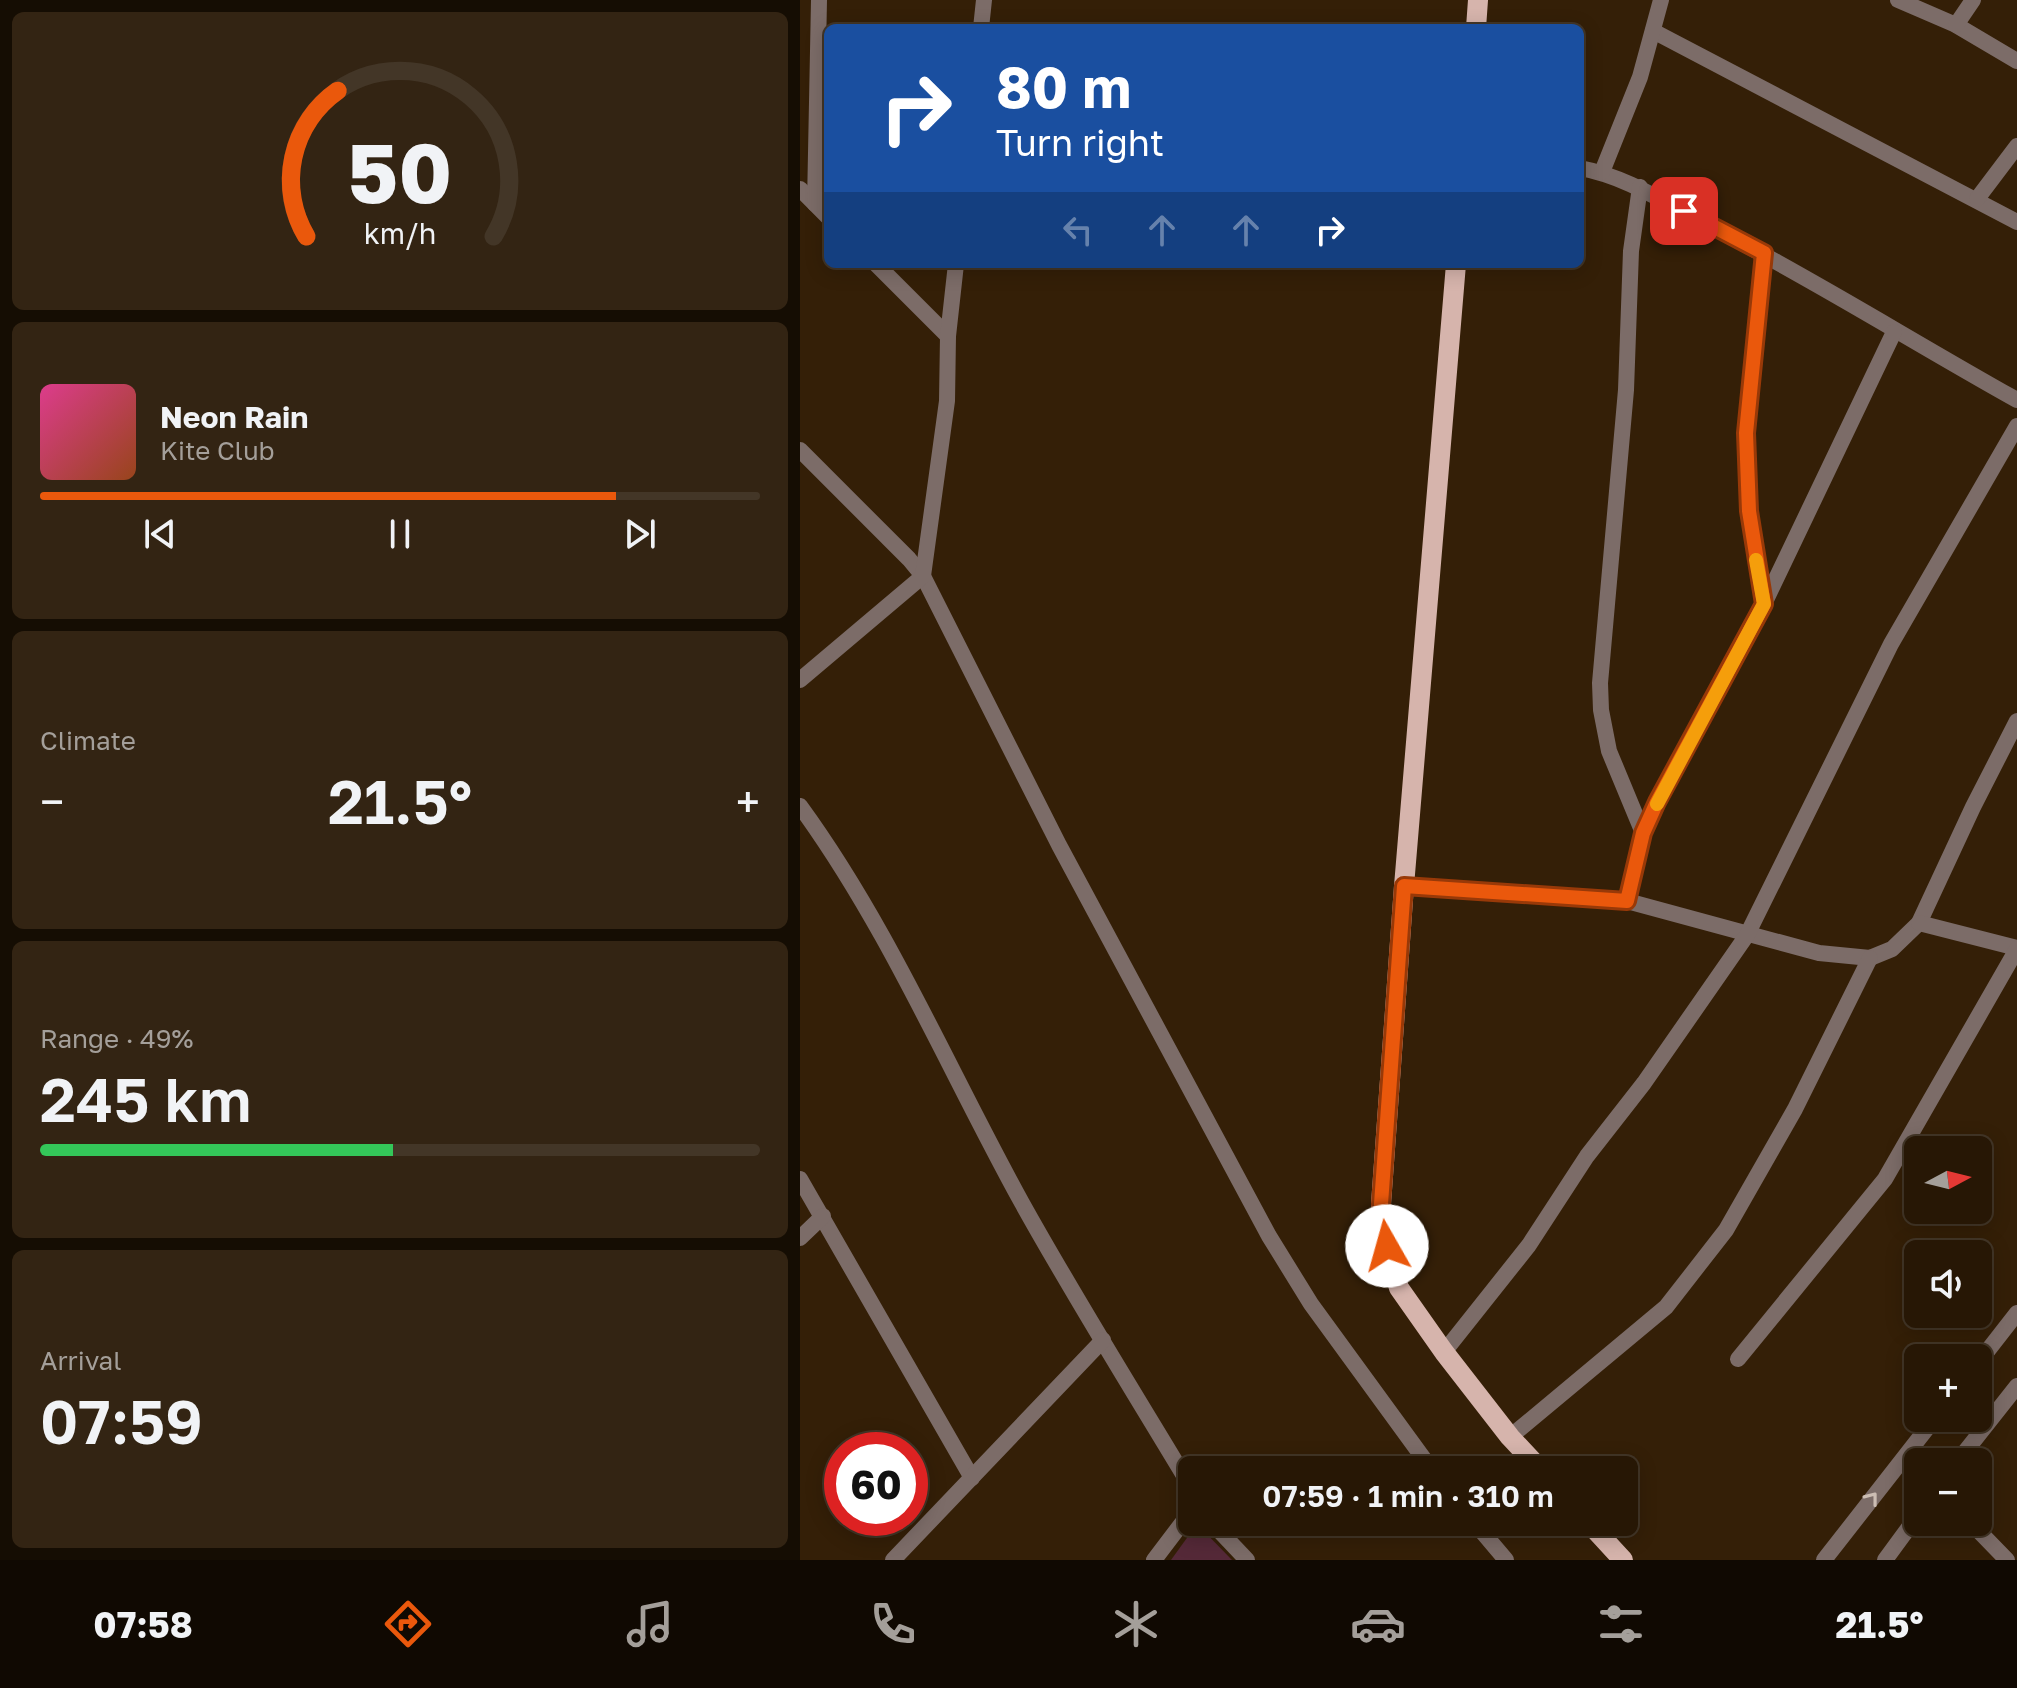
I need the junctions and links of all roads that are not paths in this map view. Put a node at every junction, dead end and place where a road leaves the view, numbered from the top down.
1 (819, 0) edge
2 (984, 0) edge
3 (1478, 0) edge
4 (1661, 0) edge
5 (1898, 0) edge
6 (1973, 0) edge
7 (981, 24) edge
8 (1476, 24) edge
9 (1956, 25) junction
10 (1653, 31) junction
11 (2017, 61) edge
12 (2017, 146) edge
13 (1584, 169) edge
14 (1602, 172) junction
15 (1640, 187) junction
16 (800, 189) edge
17 (1977, 199) junction
18 (815, 204) junction
19 (824, 213) edge
20 (2017, 222) edge
21 (1764, 253) junction
22 (880, 268) edge
23 (956, 268) edge
24 (1456, 268) edge
25 (1894, 332) junction
26 (948, 336) junction
27 (2017, 400) edge
28 (2017, 426) edge
29 (800, 450) edge
30 (923, 576) junction
31 (1764, 604) junction
32 (800, 680) edge
33 (2017, 721) edge
34 (800, 806) edge
35 (1643, 833) junction
36 (1404, 886) junction
37 (1627, 901) junction
38 (1919, 923) junction
39 (1747, 935) junction
40 (2017, 949) edge
41 (1870, 958) junction
42 (800, 1179) edge
43 (823, 1216) junction
44 (800, 1238) edge
45 (2017, 1313) edge
46 (1103, 1340) junction
47 (1992, 1345) edge
48 (1444, 1352) junction
49 (1738, 1359) dead end
50 (2017, 1386) edge
51 (1924, 1432) edge
52 (1510, 1437) junction
53 (1968, 1448) edge
54 (1422, 1456) edge
55 (1528, 1456) edge
56 (1178, 1466) edge
57 (972, 1478) junction
58 (1178, 1528) edge
59 (1904, 1534) edge
60 (1224, 1536) edge
61 (1486, 1536) edge
62 (1601, 1536) edge
63 (1984, 1536) edge
64 (893, 1560) edge
65 (1154, 1560) edge
66 (1247, 1560) edge
67 (1506, 1560) edge
68 (1623, 1560) edge
69 (1824, 1560) edge
70 (1885, 1560) edge
71 (2007, 1560) edge

1 - 18 street
2 - 7 street
3 - 8 main road
4 - 10 street
5 - 9 street
6 - 9 street
9 - 11 street
10 - 14 street
10 - 17 street
12 - 17 street
13 - 14 street
14 - 15 street
15 - 21 street
15 - 35 street
16 - 18 street
17 - 20 street
18 - 19 street
21 - 25 street
21 - 31 street
22 - 26 street
23 - 26 street
24 - 36 main road
25 - 27 street
25 - 31 street
26 - 30 street
28 - 39 street
29 - 30 street
30 - 32 street
30 - 54 street
31 - 35 street
33 - 38 street
34 - 46 street
35 - 37 street
36 - 37 street
36 - 48 main road
37 - 39 street
38 - 40 street
38 - 41 street
39 - 41 street
39 - 48 street
40 - 49 street
41 - 52 street
42 - 43 street
43 - 44 street
43 - 57 street
45 - 47 street
46 - 56 street
46 - 57 street
48 - 52 main road
50 - 53 street
69 -> 51 street
52 - 55 main road
57 - 64 street
58 - 65 street
59 - 70 street
60 - 66 street
61 - 67 street
62 - 68 main road
63 - 71 street

